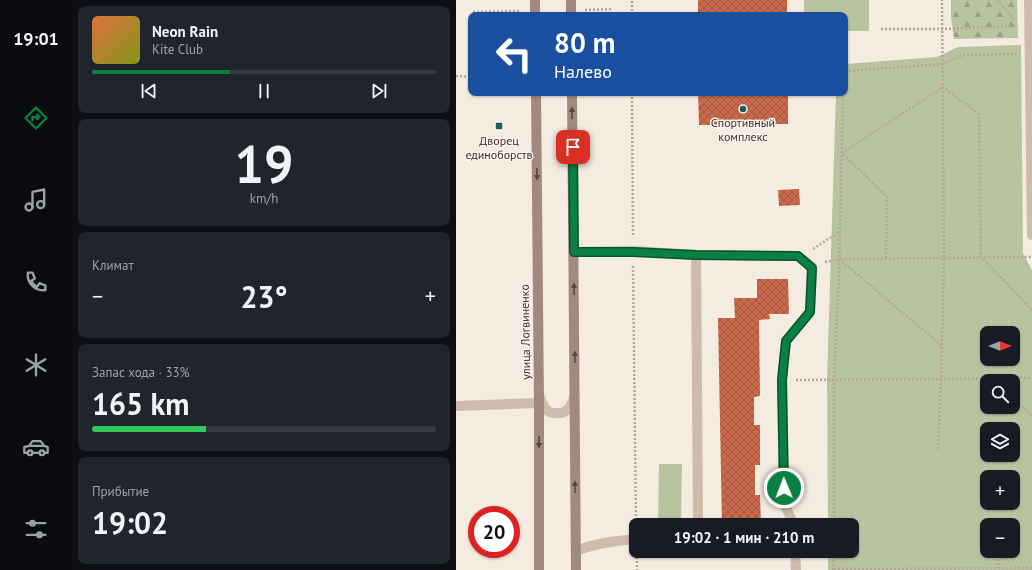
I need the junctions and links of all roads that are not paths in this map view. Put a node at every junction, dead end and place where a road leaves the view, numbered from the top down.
1 (535, 0) edge
2 (571, 0) edge
3 (1028, 0) edge
4 (535, 12) edge
5 (571, 12) edge
6 (1031, 54) edge
7 (536, 96) edge
8 (572, 96) edge
9 (1032, 235) edge
10 (574, 252) junction
11 (696, 255) junction
12 (575, 396) junction
13 (539, 399) junction
14 (456, 406) edge
15 (698, 518) edge
16 (791, 518) edge
17 (629, 539) edge
18 (576, 550) junction
19 (795, 558) edge
20 (539, 570) edge
21 (576, 570) edge
22 (796, 570) edge

1 - 4 main road
2 - 5 main road
3 - 6 street
6 - 9 street
7 -> 13 main road, улица Логвиненко
10 -> 8 main road
10 - 11 street
12 -> 10 main road
11 - 15 street
11 - 16 street
12 - 13 street
18 -> 12 main road
13 - 14 street
13 -> 20 main road, улица Логвиненко
17 - 18 street
18 - 21 main road
19 - 22 street

